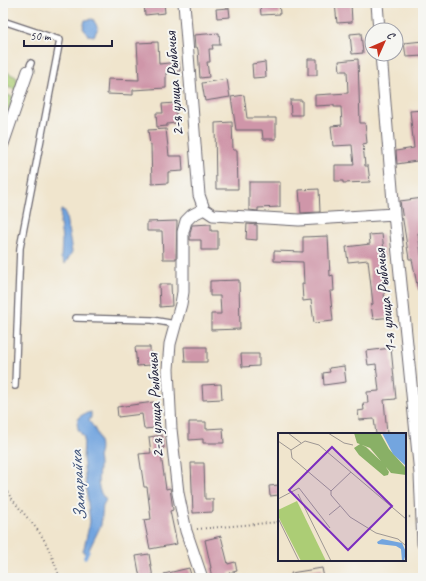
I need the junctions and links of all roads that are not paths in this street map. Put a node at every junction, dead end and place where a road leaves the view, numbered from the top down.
1 (184, 3) edge
2 (377, 3) edge
3 (3, 21) edge
4 (378, 22) edge
5 (382, 62) edge
6 (30, 67) dead end
7 (3, 144) edge
8 (204, 209) junction
9 (394, 214) junction
10 (76, 318) dead end
11 (175, 324) junction
12 (15, 386) dead end
13 (423, 544) edge
14 (202, 578) edge

1 - 8 street, 2-я улица Рыбачья
2 - 4 street
3 - 12 lane
5 - 9 street, 1-я улица Рыбачья
6 - 7 street
8 - 9 street
8 - 11 street, 2-я улица Рыбачья
9 - 13 street, 1-я улица Рыбачья
10 - 11 lane
11 - 14 street, 2-я улица Рыбачья

